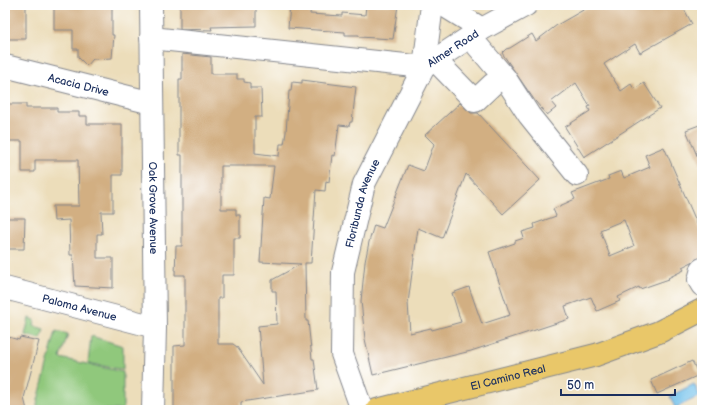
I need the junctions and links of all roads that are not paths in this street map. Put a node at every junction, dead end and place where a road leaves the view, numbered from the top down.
1 (151, 5) edge
2 (432, 5) edge
3 (443, 5) edge
4 (526, 5) edge
5 (476, 33) junction
6 (151, 38) junction
7 (430, 64) junction
8 (5, 66) edge
9 (493, 84) dead end
10 (152, 103) junction
11 (577, 175) dead end
12 (702, 269) edge
13 (702, 285) edge
14 (5, 288) edge
15 (702, 310) edge
16 (155, 327) junction
17 (153, 410) edge
18 (362, 410) edge
19 (377, 410) edge

1 - 6 street, Oak Grove Avenue
2 - 7 street, Floribunda Avenue
3 - 5 street, Almer Road
4 - 5 street, Almer Road
5 - 7 street, Almer Road
5 - 11 street
6 - 7 street
6 - 10 street, Oak Grove Avenue
7 - 9 street
7 - 18 street, Floribunda Avenue
8 - 10 street, Acacia Drive
10 - 16 street, Oak Grove Avenue
12 - 13 street
14 - 16 street, Paloma Avenue
15 - 19 main road, El Camino Real
16 - 17 street, Oak Grove Avenue

